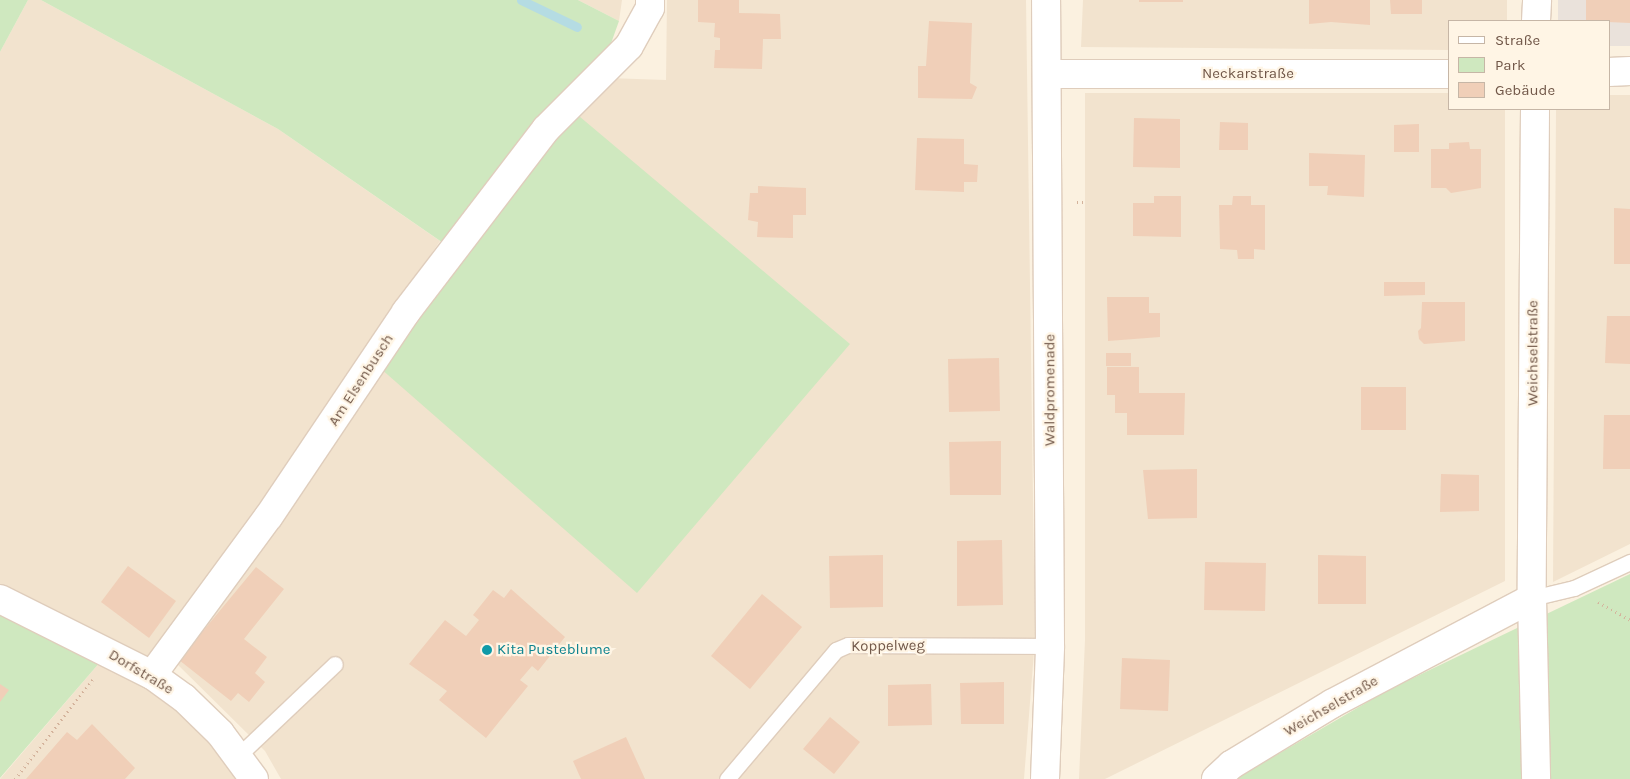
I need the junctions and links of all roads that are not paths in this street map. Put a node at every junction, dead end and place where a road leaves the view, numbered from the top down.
1 (650, 0) edge
2 (1046, 0) edge
3 (1537, 0) edge
4 (1536, 20) edge
5 (1630, 71) edge
6 (1610, 72) edge
7 (1047, 74) junction
8 (1448, 74) edge
9 (1535, 110) edge
10 (1630, 562) edge
11 (1532, 598) junction
12 (0, 599) edge
13 (1050, 646) junction
14 (335, 664) dead end
15 (152, 675) junction
16 (239, 755) junction
17 (254, 779) edge
18 (727, 779) edge
19 (1045, 779) edge
20 (1216, 779) edge
21 (1536, 779) edge

1 - 15 street, Am Elsenbusch
2 - 7 street, Waldpromenade
3 - 4 street
5 - 6 street
7 - 8 street, Neckarstraße
7 - 13 street, Waldpromenade
9 - 11 street, Weichselstraße
10 - 11 lane
11 - 20 street, Weichselstraße
11 - 21 street, Weichselstraße
12 - 15 street, Dorfstraße
13 - 18 lane, Koppelweg
13 - 19 street, Waldpromenade
14 - 16 lane
15 - 16 street, Dorfstraße
16 - 17 street, Dorfstraße

